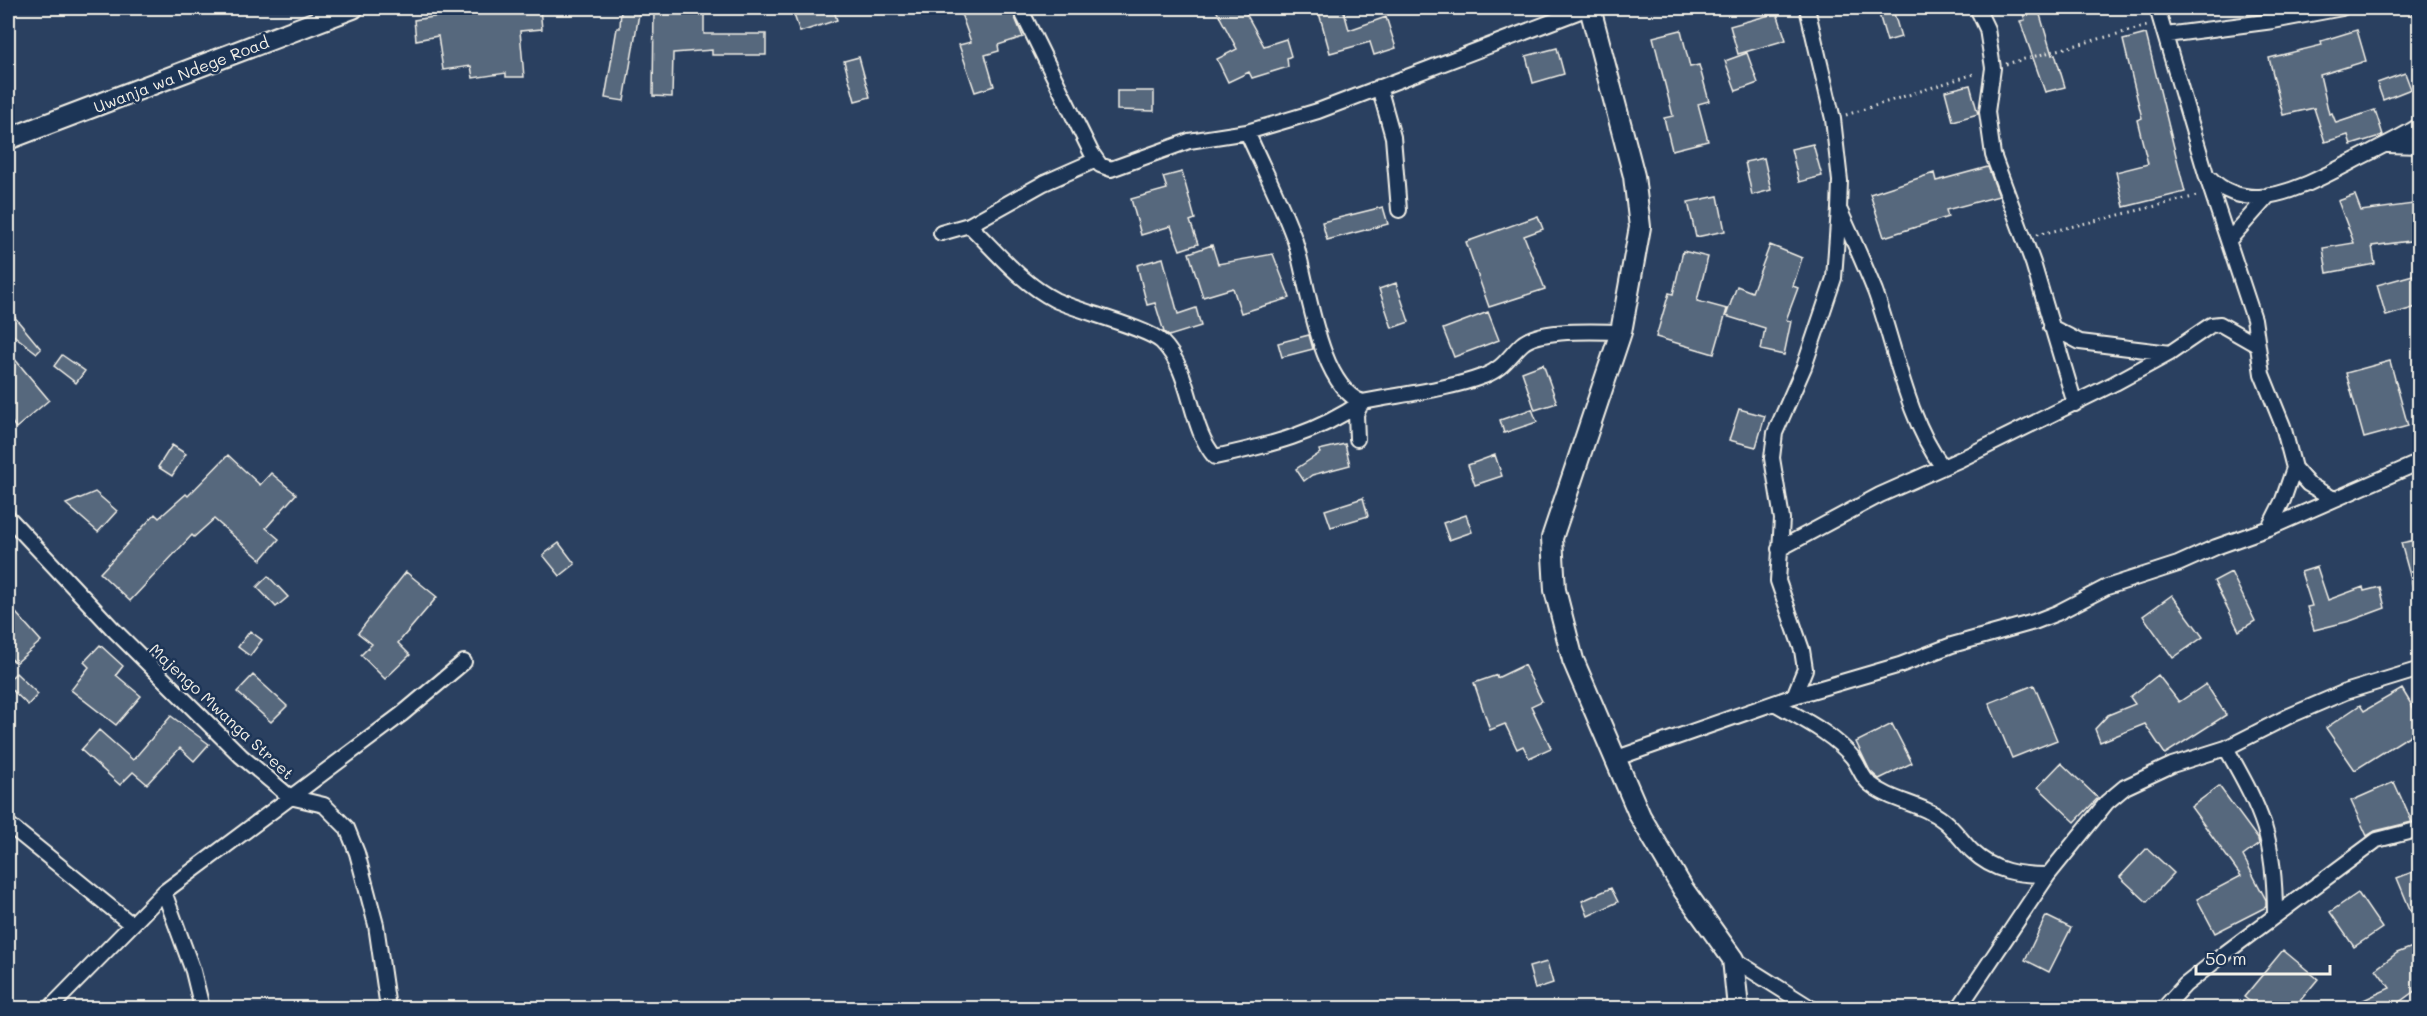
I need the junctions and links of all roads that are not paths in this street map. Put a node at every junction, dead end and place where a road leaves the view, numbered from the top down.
1 (353, 8) edge
2 (1020, 8) edge
3 (1589, 8) edge
4 (1807, 8) edge
5 (1977, 8) edge
6 (2157, 8) edge
7 (2342, 8) edge
8 (2164, 29) junction
9 (1379, 87) junction
10 (2420, 125) edge
11 (1247, 132) junction
12 (8, 139) edge
13 (2383, 145) junction
14 (2420, 146) edge
15 (1096, 160) junction
16 (2206, 174) junction
17 (2269, 195) junction
18 (1839, 209) junction
19 (1399, 210) dead end
20 (969, 225) junction
21 (940, 233) dead end
22 (2229, 240) junction
23 (2051, 327) junction
24 (1621, 332) junction
25 (2256, 344) junction
26 (2170, 353) junction
27 (1362, 402) junction
28 (2075, 404) junction
29 (1356, 439) dead end
30 (2420, 462) edge
31 (1942, 466) junction
32 (2294, 468) junction
33 (2332, 498) junction
34 (8, 517) edge
35 (2269, 528) junction
36 (1779, 549) junction
37 (464, 662) dead end
38 (2420, 669) edge
39 (1794, 696) junction
40 (1774, 703) junction
41 (2226, 748) junction
42 (1614, 759) junction
43 (290, 796) junction
44 (8, 824) edge
45 (2420, 829) edge
46 (2048, 875) junction
47 (164, 892) junction
48 (2275, 915) junction
49 (131, 924) junction
50 (1733, 959) junction
51 (50, 1008) edge
52 (202, 1008) edge
53 (388, 1008) edge
54 (1738, 1008) edge
55 (1811, 1008) edge
56 (1959, 1008) edge
57 (2164, 1008) edge

1 - 12 street, Uwanja wa Ndege Road
2 - 15 street
3 - 9 street
3 - 24 street
4 - 18 street
5 - 23 street
6 - 8 street
7 - 8 street
8 - 16 street
9 - 11 street
9 - 19 street
10 - 13 street
11 - 15 street
11 - 27 street
13 - 14 street
13 - 17 street
15 - 20 street
16 - 17 street
16 - 22 street
17 - 22 street
18 - 31 street
18 - 36 street
20 - 21 street
20 - 27 street
22 - 25 street
23 - 26 street
23 - 28 street
24 - 27 street
24 - 42 street
25 - 26 street
25 - 32 street
26 - 28 street
27 - 29 street
28 - 31 street
30 - 33 street
31 - 36 street
32 - 33 street
32 - 35 street
33 - 35 street
34 - 43 street, Majengo Mwanga Street
35 - 39 street
36 - 39 street
37 - 43 street
38 - 41 street
39 - 40 street
40 - 42 street
40 - 46 street
41 - 46 street
41 - 48 street
42 - 50 street
43 - 47 street
43 - 53 street, Majengo Mwanga Street
44 - 49 street
45 - 48 street
46 - 56 street
47 - 49 street
47 - 52 street
48 - 57 street
49 - 51 street
50 - 54 street
50 - 55 street

